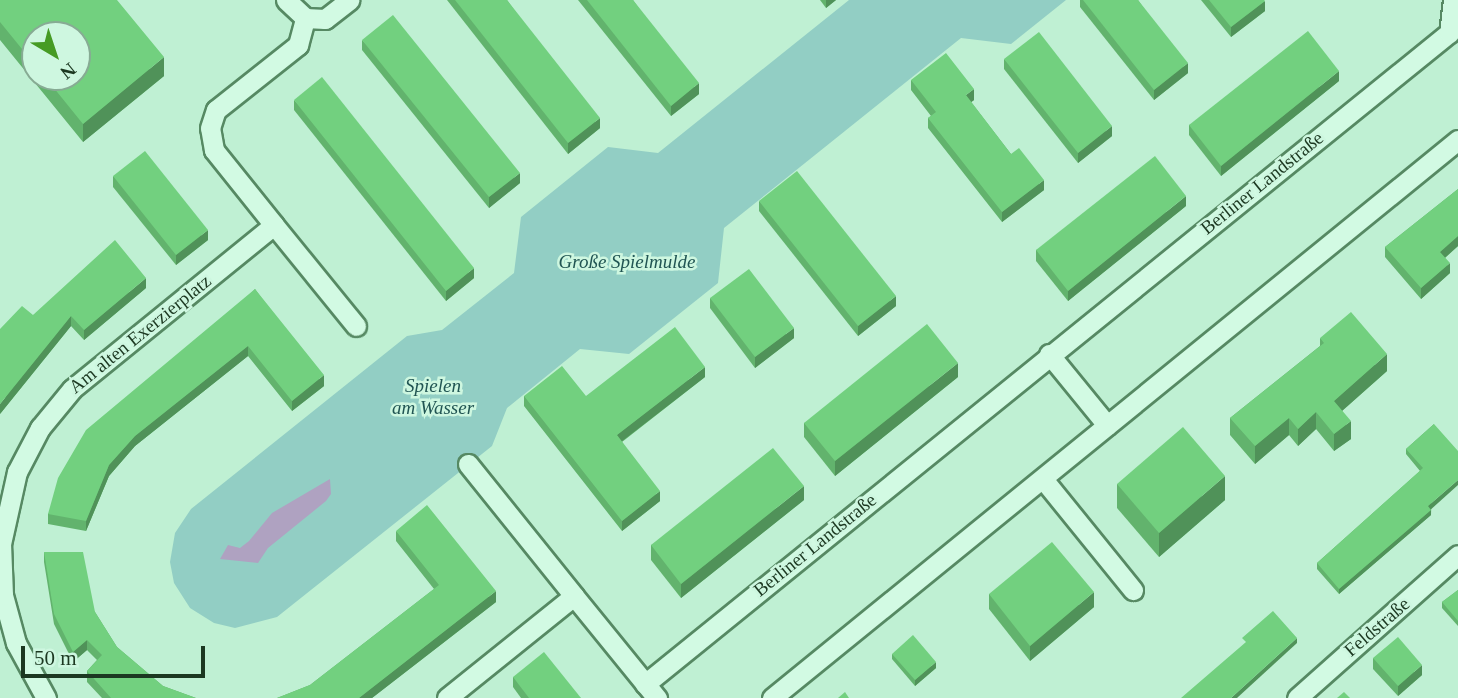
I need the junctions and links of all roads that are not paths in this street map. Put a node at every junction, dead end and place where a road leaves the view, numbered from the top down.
1 (286, 0) edge
2 (349, 0) edge
3 (1453, 0) edge
4 (305, 18) junction
5 (1458, 140) edge
6 (274, 225) junction
7 (356, 326) dead end
8 (1049, 354) junction
9 (1107, 425) junction
10 (468, 464) dead end
11 (1043, 479) junction
12 (1458, 555) edge
13 (1133, 590) dead end
14 (575, 596) junction
15 (651, 691) edge
16 (46, 698) edge
17 (447, 698) edge
18 (772, 698) edge
19 (1297, 698) edge

1 - 4 street
2 - 4 street
3 - 8 street, Berliner Landstraße
4 - 6 street
5 - 9 street
6 - 7 street
6 - 16 street, Am alten Exerzierplatz
8 - 9 street
8 - 15 street, Berliner Landstraße
9 - 11 street
10 - 14 street
11 - 13 street
11 - 18 street
12 - 19 street, Feldstraße
14 - 15 street
14 - 17 street

